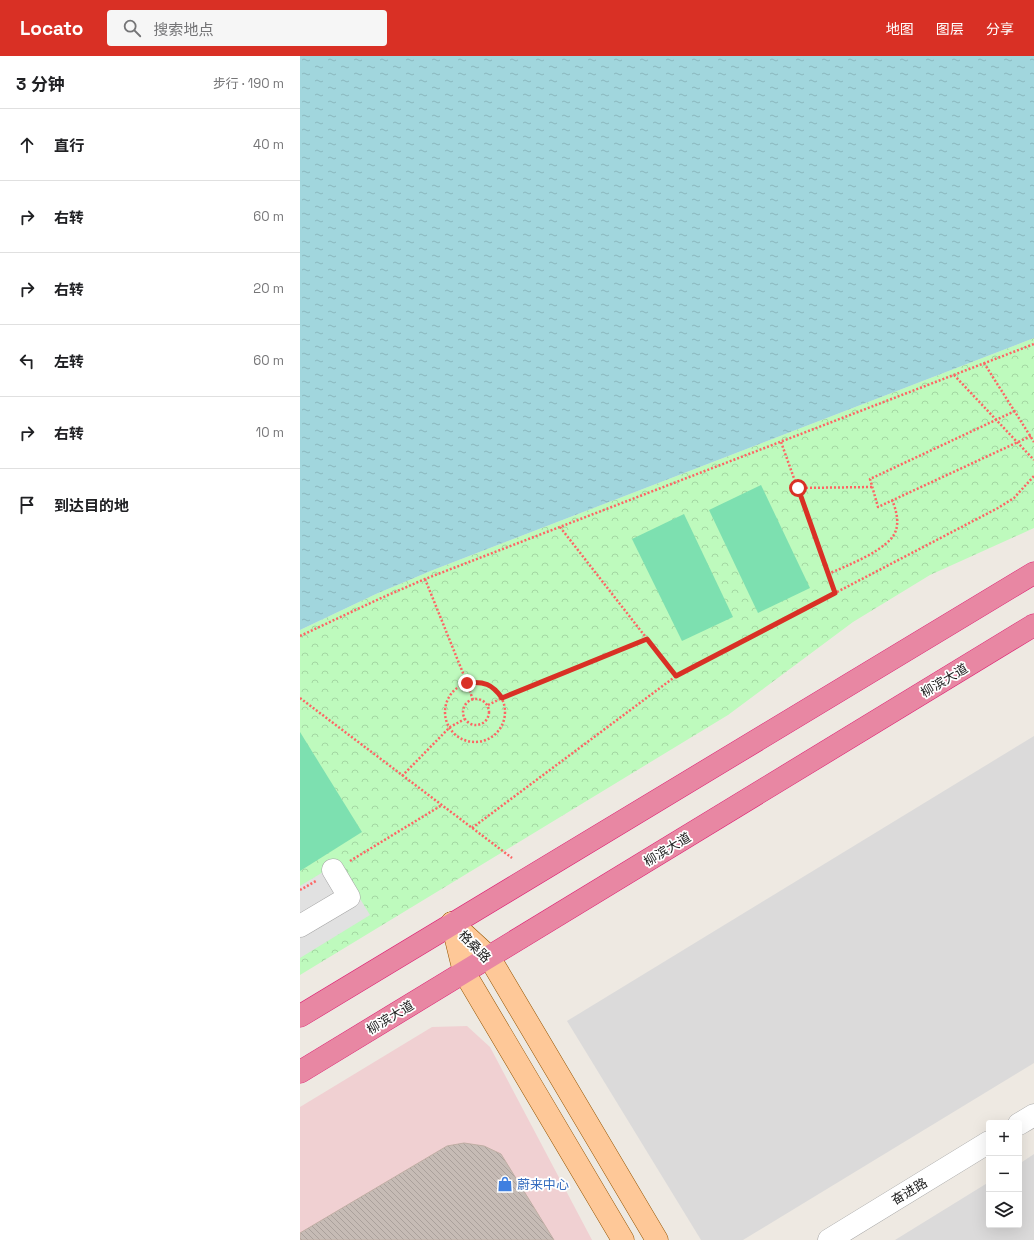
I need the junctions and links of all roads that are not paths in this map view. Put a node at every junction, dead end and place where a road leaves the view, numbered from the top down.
1 (1034, 573) edge
2 (1034, 625) edge
3 (333, 870) road end
4 (452, 923) junction
5 (300, 926) edge
6 (489, 957) junction
7 (464, 972) junction
8 (300, 1016) edge
9 (300, 1072) edge
10 (1034, 1115) edge
11 (1022, 1122) edge
12 (986, 1144) edge
13 (623, 1240) edge
14 (657, 1240) edge
15 (829, 1240) edge

1 - 4 highway
2 - 6 highway, 柳滨大道
3 - 5 street
4 - 6 main road, 格桑路
4 - 7 main road, 格桑路
4 - 8 highway
6 - 7 highway, 柳滨大道
6 - 14 main road, 格桑路
7 - 9 highway, 柳滨大道
7 - 13 main road, 格桑路
10 - 11 street
12 - 15 street, 奋进路

